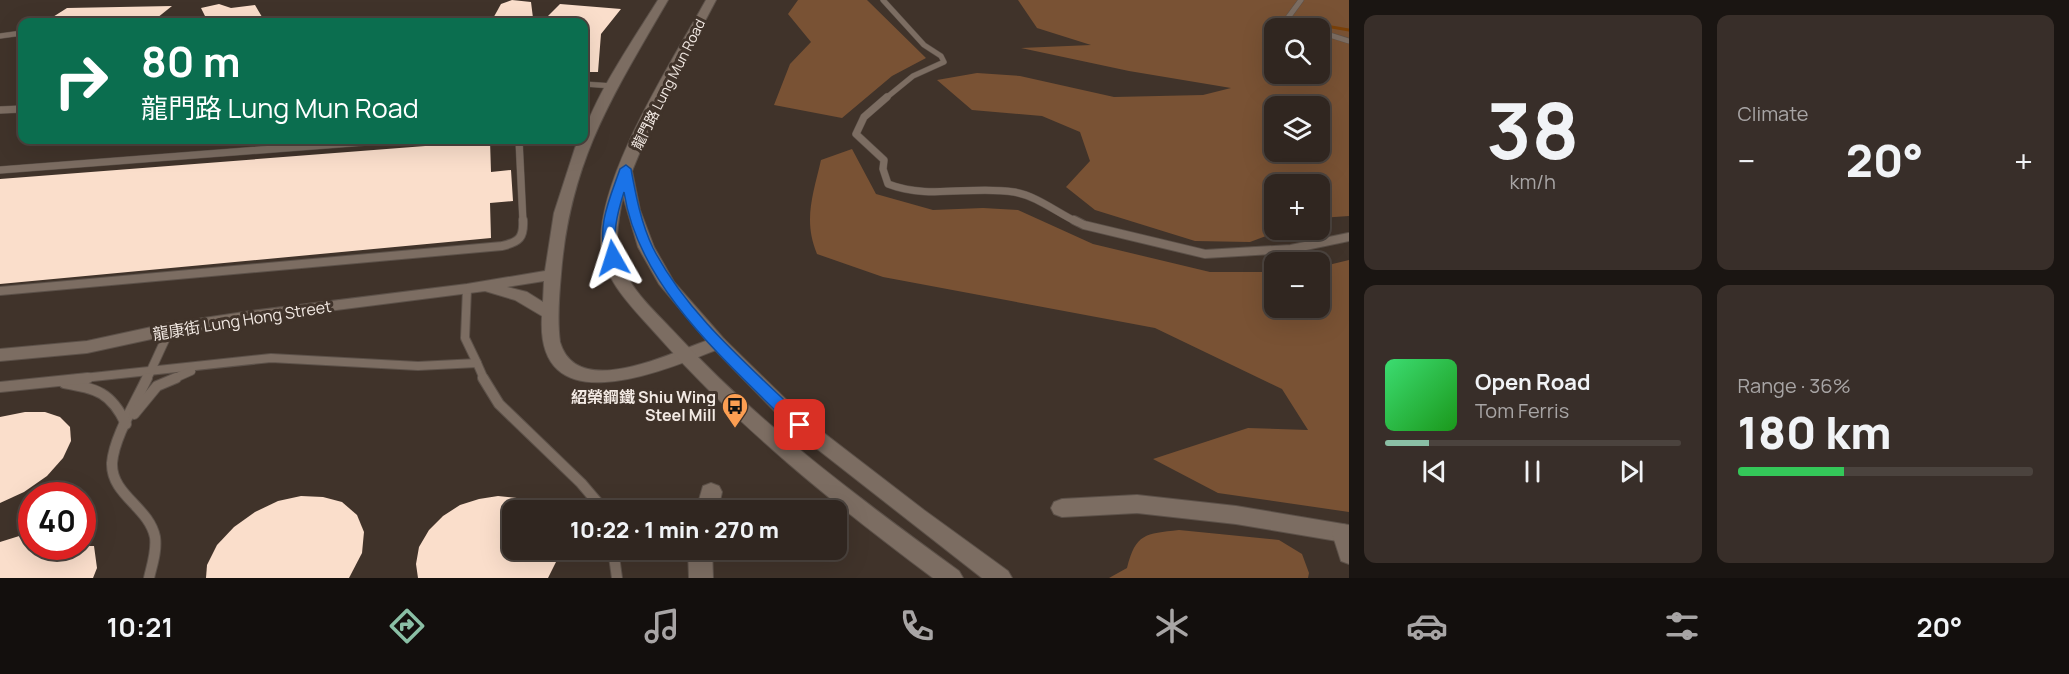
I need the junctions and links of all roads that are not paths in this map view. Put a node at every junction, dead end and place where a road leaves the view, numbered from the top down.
1 (663, 0) edge
2 (711, 0) edge
3 (883, 0) edge
4 (1301, 0) edge
5 (1288, 18) edge
6 (18, 34) edge
7 (1330, 35) edge
8 (0, 36) edge
9 (1349, 41) edge
10 (588, 84) edge
11 (613, 86) junction
12 (18, 109) edge
13 (0, 110) edge
14 (588, 133) edge
15 (339, 144) edge
16 (519, 144) edge
17 (584, 144) edge
18 (626, 169) junction
19 (0, 170) edge
20 (1349, 237) edge
21 (552, 275) junction
22 (476, 288) junction
23 (0, 291) edge
24 (550, 314) junction
25 (170, 329) junction
26 (718, 343) junction
27 (0, 355) edge
28 (683, 355) junction
29 (233, 362) junction
30 (477, 363) junction
31 (151, 371) junction
32 (54, 381) junction
33 (0, 387) edge
34 (126, 424) junction
35 (595, 500) edge
36 (1062, 508) dead end
37 (1347, 540) edge
38 (615, 560) edge
39 (700, 560) edge
40 (149, 578) edge
41 (617, 578) edge
42 (701, 578) edge
43 (951, 578) edge
44 (1000, 578) edge

1 - 11 street
2 - 18 street, 龍門路 Lung Mun Road
3 - 20 lane
4 - 5 lane
6 - 8 lane
7 - 9 lane
10 - 11 lane
11 - 14 street
12 - 13 lane
15 - 19 lane
16 - 23 lane
17 - 21 street
18 - 26 street, 龍門路 Lung Mun Road
18 - 28 street, 龍門路 Lung Mun Road
21 - 22 street, 龍康街 Lung Hong Street
21 - 24 street
22 - 24 street, 龍康街 Lung Hong Street
22 - 25 street, 龍康街 Lung Hong Street
22 - 30 lane
24 - 28 street
25 - 27 street, 龍康街 Lung Hong Street
25 - 31 lane
26 - 28 street
26 - 44 street, 龍門路 Lung Mun Road
28 - 43 street, 龍門路 Lung Mun Road
29 - 30 lane
29 - 31 lane
29 - 34 lane
30 - 35 lane
31 - 32 lane
31 - 34 lane
32 - 33 lane
32 - 34 lane
34 - 40 lane
36 - 37 street
38 - 41 lane
39 - 42 street

